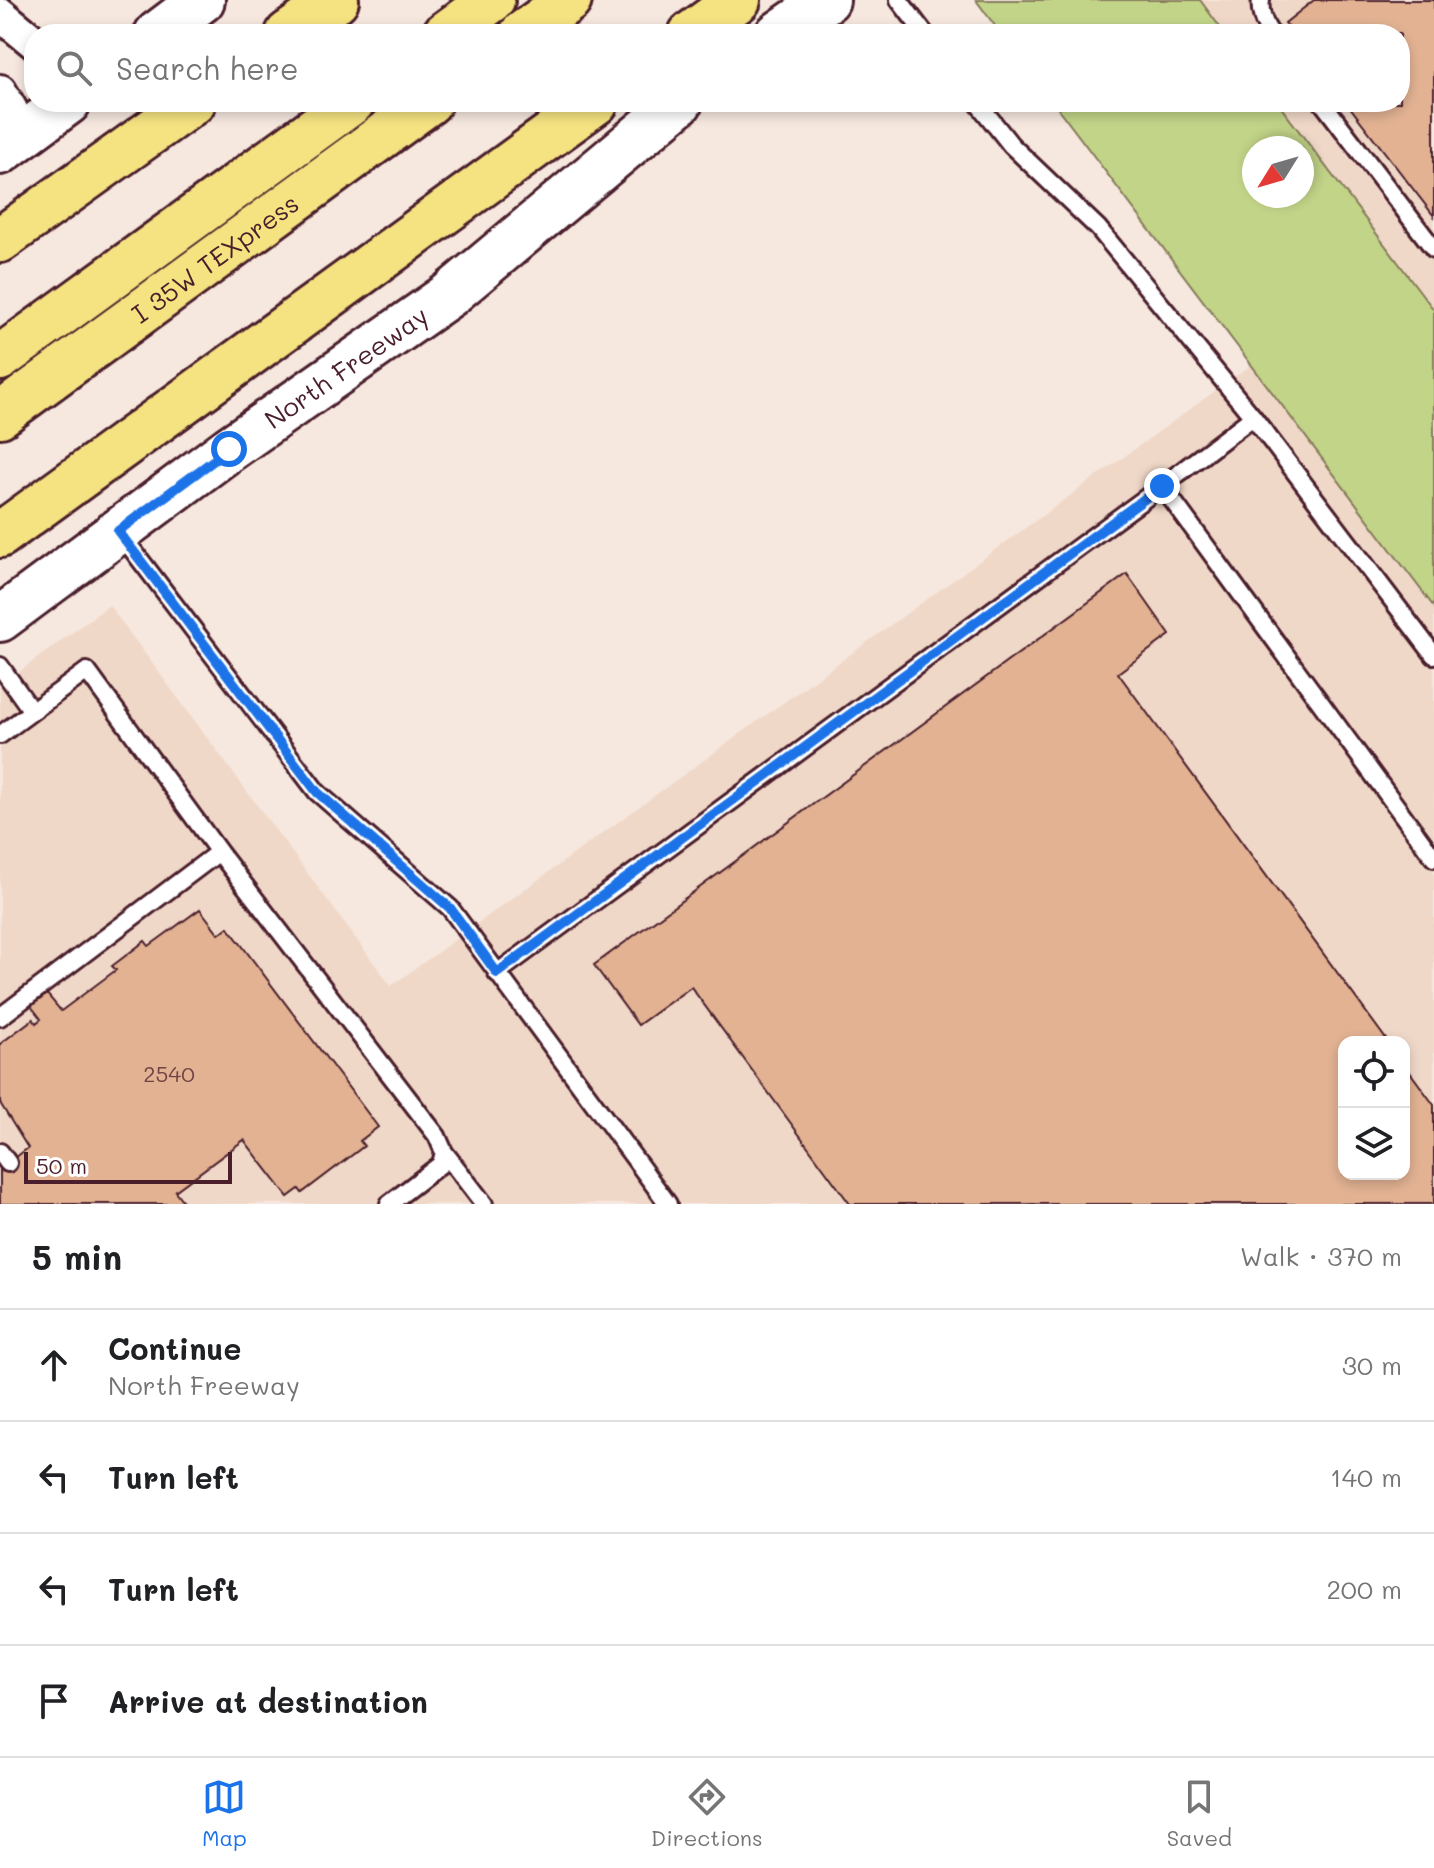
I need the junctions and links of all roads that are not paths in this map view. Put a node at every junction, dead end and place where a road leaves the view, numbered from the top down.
1 (202, 0) edge
2 (336, 0) edge
3 (492, 0) edge
4 (569, 0) edge
5 (738, 0) edge
6 (827, 0) edge
7 (899, 0) edge
8 (1261, 0) edge
9 (0, 14) edge
10 (170, 24) edge
11 (302, 24) edge
12 (459, 24) edge
13 (536, 24) edge
14 (705, 24) edge
15 (792, 24) edge
16 (917, 24) edge
17 (1267, 24) edge
18 (24, 34) edge
19 (0, 91) edge
20 (55, 112) edge
21 (179, 112) edge
22 (338, 112) edge
23 (415, 112) edge
24 (582, 112) edge
25 (668, 112) edge
26 (985, 112) edge
27 (1330, 112) edge
28 (9, 146) edge
29 (0, 240) edge
30 (1434, 249) edge
31 (0, 358) edge
32 (0, 415) edge
33 (1253, 417) junction
34 (1162, 486) junction
35 (118, 531) junction
36 (0, 535) edge
37 (0, 619) edge
38 (1434, 655) edge
39 (0, 666) edge
40 (32, 711) junction
41 (0, 735) edge
42 (219, 852) junction
43 (1434, 858) edge
44 (497, 973) junction
45 (0, 1017) edge
46 (444, 1152) junction
47 (389, 1204) edge
48 (484, 1204) edge
49 (668, 1204) edge

1 - 10 main road
2 - 11 highway
3 - 12 highway
4 - 13 highway
5 - 14 highway
6 - 15 main road
7 - 16 lane
8 - 17 lane
9 - 18 street
19 - 28 street
20 - 28 main road
21 - 29 highway
22 - 31 highway, I 35W TEXpress
23 - 32 highway, I 35W TEXpress
24 - 36 highway
25 - 35 main road, North Freeway
26 - 33 lane
27 - 30 lane
33 - 34 lane
33 - 38 lane
34 - 43 lane
34 - 44 lane
35 - 37 main road, North Freeway
35 - 44 lane
39 - 40 lane
40 - 41 lane
40 - 42 lane
42 - 45 lane
42 - 46 lane
44 - 49 lane
46 - 47 lane
46 - 48 lane

